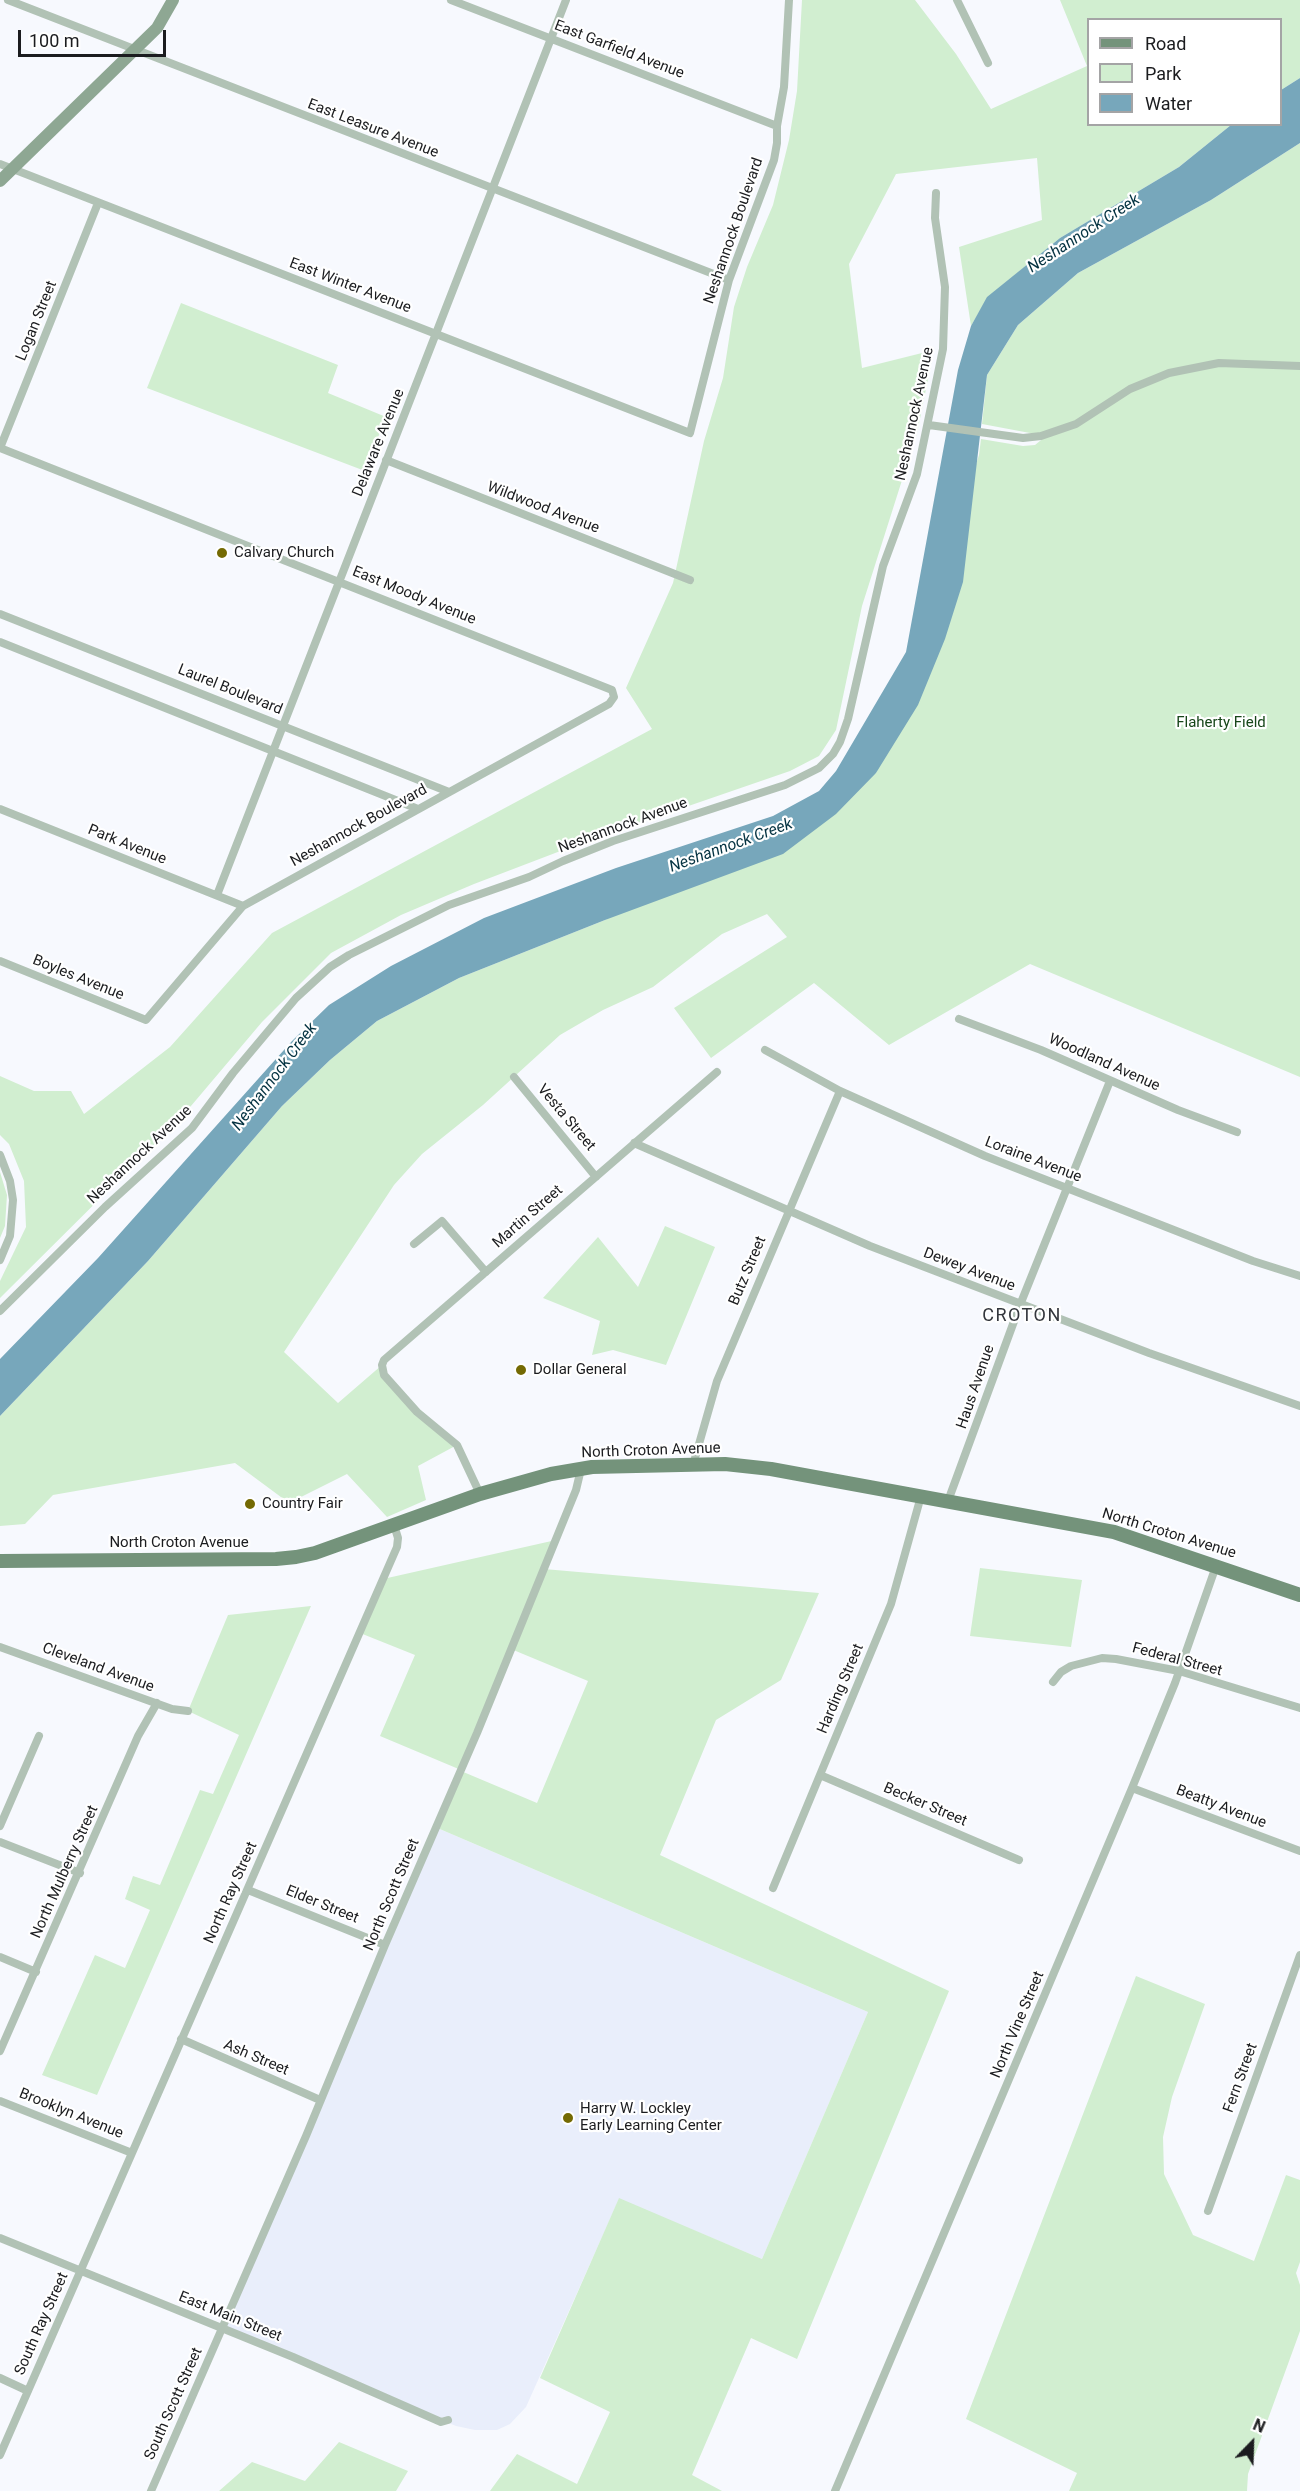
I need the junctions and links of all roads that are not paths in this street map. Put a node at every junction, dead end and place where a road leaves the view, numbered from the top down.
1 (8, 0) edge
2 (172, 0) edge
3 (452, 0) edge
4 (566, 0) edge
5 (789, 0) edge
6 (957, 0) edge
7 (552, 38) junction
8 (136, 50) junction
9 (988, 63) dead end
10 (777, 126) junction
11 (0, 164) edge
12 (12, 169) junction
13 (0, 181) edge
14 (493, 190) junction
15 (936, 193) dead end
16 (98, 203) junction
17 (729, 280) junction
18 (436, 335) junction
19 (1300, 366) edge
20 (932, 425) junction
21 (690, 434) joint
22 (0, 448) edge
23 (386, 460) junction
24 (690, 580) dead end
25 (339, 582) junction
26 (0, 614) edge
27 (0, 642) edge
28 (614, 695) joint
29 (283, 727) junction
30 (274, 750) junction
31 (448, 792) junction
32 (0, 809) edge
33 (418, 809) junction
34 (217, 895) junction
35 (243, 906) junction
36 (0, 961) edge
37 (959, 1019) dead end
38 (146, 1020) joint
39 (765, 1050) dead end
40 (717, 1072) dead end
41 (514, 1077) dead end
42 (1110, 1081) junction
43 (840, 1091) junction
44 (1238, 1132) dead end
45 (634, 1143) junction
46 (0, 1155) edge
47 (596, 1177) junction
48 (1066, 1187) junction
49 (789, 1210) junction
50 (414, 1244) dead end
51 (0, 1260) edge
52 (486, 1272) junction
53 (1300, 1276) edge
54 (1020, 1305) junction
55 (0, 1311) edge
56 (1300, 1406) edge
57 (693, 1465) junction
58 (580, 1469) junction
59 (480, 1494) junction
60 (921, 1496) junction
61 (948, 1501) junction
62 (394, 1525) junction
63 (0, 1561) edge
64 (1216, 1566) junction
65 (1300, 1595) edge
66 (0, 1647) edge
67 (1179, 1671) junction
68 (1053, 1682) dead end
69 (157, 1703) junction
70 (1300, 1708) edge
71 (188, 1712) dead end
72 (39, 1736) dead end
73 (820, 1775) junction
74 (1132, 1788) junction
75 (0, 1826) edge
76 (0, 1842) edge
77 (1300, 1851) edge
78 (1019, 1860) dead end
79 (80, 1873) junction
80 (773, 1888) dead end
81 (248, 1890) junction
82 (385, 1945) junction
83 (1300, 1955) edge
84 (0, 1957) edge
85 (36, 1972) junction
86 (181, 2039) junction
87 (0, 2051) edge
88 (320, 2100) junction
89 (0, 2101) edge
90 (132, 2153) junction
91 (1208, 2211) dead end
92 (0, 2238) edge
93 (80, 2270) junction
94 (222, 2329) junction
95 (0, 2378) edge
96 (28, 2391) junction
97 (448, 2420) dead end
98 (0, 2455) edge
99 (151, 2491) edge
100 (835, 2491) edge

1 - 8 street, East Leasure Avenue
2 - 8 main road
3 - 7 street, East Garfield Avenue
4 - 7 street, Delaware Avenue
5 - 10 street, Neshannock Boulevard
6 - 9 street
7 - 10 street, East Garfield Avenue
7 - 14 street, Delaware Avenue
8 - 12 main road
8 - 14 street, East Leasure Avenue
10 - 17 street, Neshannock Boulevard
11 - 12 street, East Winter Avenue
12 - 13 main road
12 - 16 street, East Winter Avenue
14 - 17 street, East Leasure Avenue
14 - 18 street, Delaware Avenue
15 - 20 street, Neshannock Avenue
16 - 18 street, East Winter Avenue
16 - 22 street, Logan Street
17 - 21 street, Neshannock Boulevard
18 - 21 street, East Winter Avenue
18 - 23 street, Delaware Avenue
19 - 20 street
20 - 55 street, Neshannock Avenue
22 - 25 street, East Moody Avenue
23 - 24 street, Wildwood Avenue
23 - 25 street, Delaware Avenue
25 - 28 street, East Moody Avenue
25 - 29 street, Delaware Avenue
26 - 29 street, Laurel Boulevard
27 - 30 street
28 - 31 street, Neshannock Boulevard
29 - 30 street, Delaware Avenue
29 - 31 street, Laurel Boulevard
30 - 33 street
30 - 34 street, Delaware Avenue
31 - 33 street, Neshannock Boulevard
32 - 34 street, Park Avenue
33 - 35 street, Neshannock Boulevard
34 - 35 street, Park Avenue
35 - 38 street, Neshannock Boulevard
36 - 38 street, Boyles Avenue
37 - 42 street, Woodland Avenue
39 - 43 street, Loraine Avenue
40 - 45 street, Martin Street
41 - 47 street, Vesta Street
42 - 44 street, Woodland Avenue
42 - 48 street, Haus Avenue
43 - 48 street, Loraine Avenue
43 - 49 street, Butz Street
45 - 47 street, Martin Street
45 - 49 street, Dewey Avenue
46 - 51 street
47 - 52 street, Martin Street
48 - 53 street, Loraine Avenue
48 - 54 street, Haus Avenue
49 - 54 street, Dewey Avenue
49 - 57 street, Butz Street
50 - 52 street
52 - 59 street, Martin Street
54 - 56 street, Dewey Avenue
54 - 61 street, Haus Avenue
57 - 58 main road, North Croton Avenue
57 - 60 main road, North Croton Avenue
58 - 59 main road, North Croton Avenue
58 - 82 street, North Scott Street
59 - 62 main road, North Croton Avenue
60 - 61 main road, North Croton Avenue
60 - 73 street, Harding Street
61 - 64 main road, North Croton Avenue
62 - 63 main road, North Croton Avenue
62 - 81 street, North Ray Street
64 - 65 main road, North Croton Avenue
64 - 67 street, North Vine Street
66 - 69 street, Cleveland Avenue
67 - 68 street, Federal Street
67 - 70 street, Federal Street
67 - 74 street, North Vine Street
69 - 71 street, Cleveland Avenue
69 - 79 street, North Mulberry Street
72 - 75 street
73 - 78 street, Becker Street
73 - 80 street, Harding Street
74 - 77 street, Beatty Avenue
74 - 100 street, North Vine Street
76 - 79 street
79 - 85 street, North Mulberry Street
81 - 82 street, Elder Street
81 - 86 street, North Ray Street
82 - 88 street, North Scott Street
83 - 91 street, Fern Street
84 - 85 street
85 - 87 street, North Mulberry Street
86 - 88 street, Ash Street
86 - 90 street, North Ray Street
88 - 94 street, North Scott Street
89 - 90 street, Brooklyn Avenue
90 - 93 street, North Ray Street
92 - 93 street, East Main Street
93 - 94 street, East Main Street
93 - 96 street, South Ray Street
94 - 97 street, East Main Street
94 - 99 street, South Scott Street
95 - 96 street
96 - 98 street, South Ray Street

